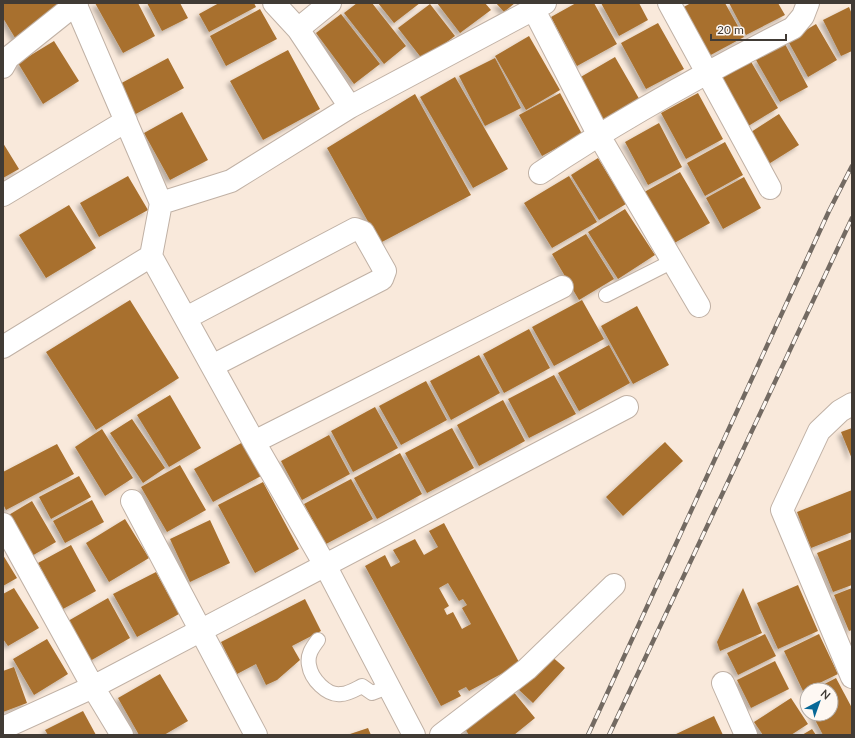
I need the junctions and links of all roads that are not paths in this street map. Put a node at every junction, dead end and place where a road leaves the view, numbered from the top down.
1 (274, 3) edge
2 (330, 3) edge
3 (668, 3) edge
4 (808, 3) edge
5 (76, 4) edge
6 (539, 6) edge
7 (298, 29) junction
8 (3, 67) edge
9 (705, 73) junction
10 (350, 107) junction
11 (126, 121) junction
12 (598, 134) junction
13 (540, 173) dead end
14 (770, 188) dead end
15 (3, 194) edge
16 (161, 203) junction
17 (151, 256) junction
18 (673, 262) junction
19 (562, 287) dead end
20 (606, 295) dead end
21 (699, 306) dead end
22 (186, 318) junction
23 (3, 347) edge
24 (212, 366) junction
25 (852, 404) edge
26 (627, 407) dead end
27 (254, 442) junction
28 (132, 500) dead end
29 (3, 524) edge
30 (325, 565) junction
31 (614, 585) dead end
32 (202, 630) junction
33 (318, 640) dead end
34 (852, 677) edge
35 (723, 683) dead end
36 (93, 687) junction
37 (388, 687) junction
38 (3, 728) edge
39 (122, 735) edge
40 (256, 735) edge
41 (414, 735) edge
42 (441, 735) edge
43 (746, 735) edge

1 - 7 street
2 - 7 street
3 - 9 street
4 - 9 street
5 - 8 street
5 - 11 street
6 - 10 street
6 - 12 street
7 - 10 street
9 - 12 street
9 - 14 street
10 - 16 street
11 - 15 street
11 - 16 street
12 - 13 street
12 - 18 street
16 - 17 street
17 - 22 street
17 - 23 street
18 - 20 lane
18 - 21 street
19 - 27 street
22 - 24 street
22 - 24 street
24 - 27 street
25 - 34 street
26 - 30 street
27 - 30 street
28 - 32 street
29 - 36 street
30 - 32 street
30 - 37 street
31 - 42 street
32 - 36 street
32 - 40 street
33 - 37 lane
35 - 43 street
36 - 38 street
36 - 39 street
37 - 41 street

